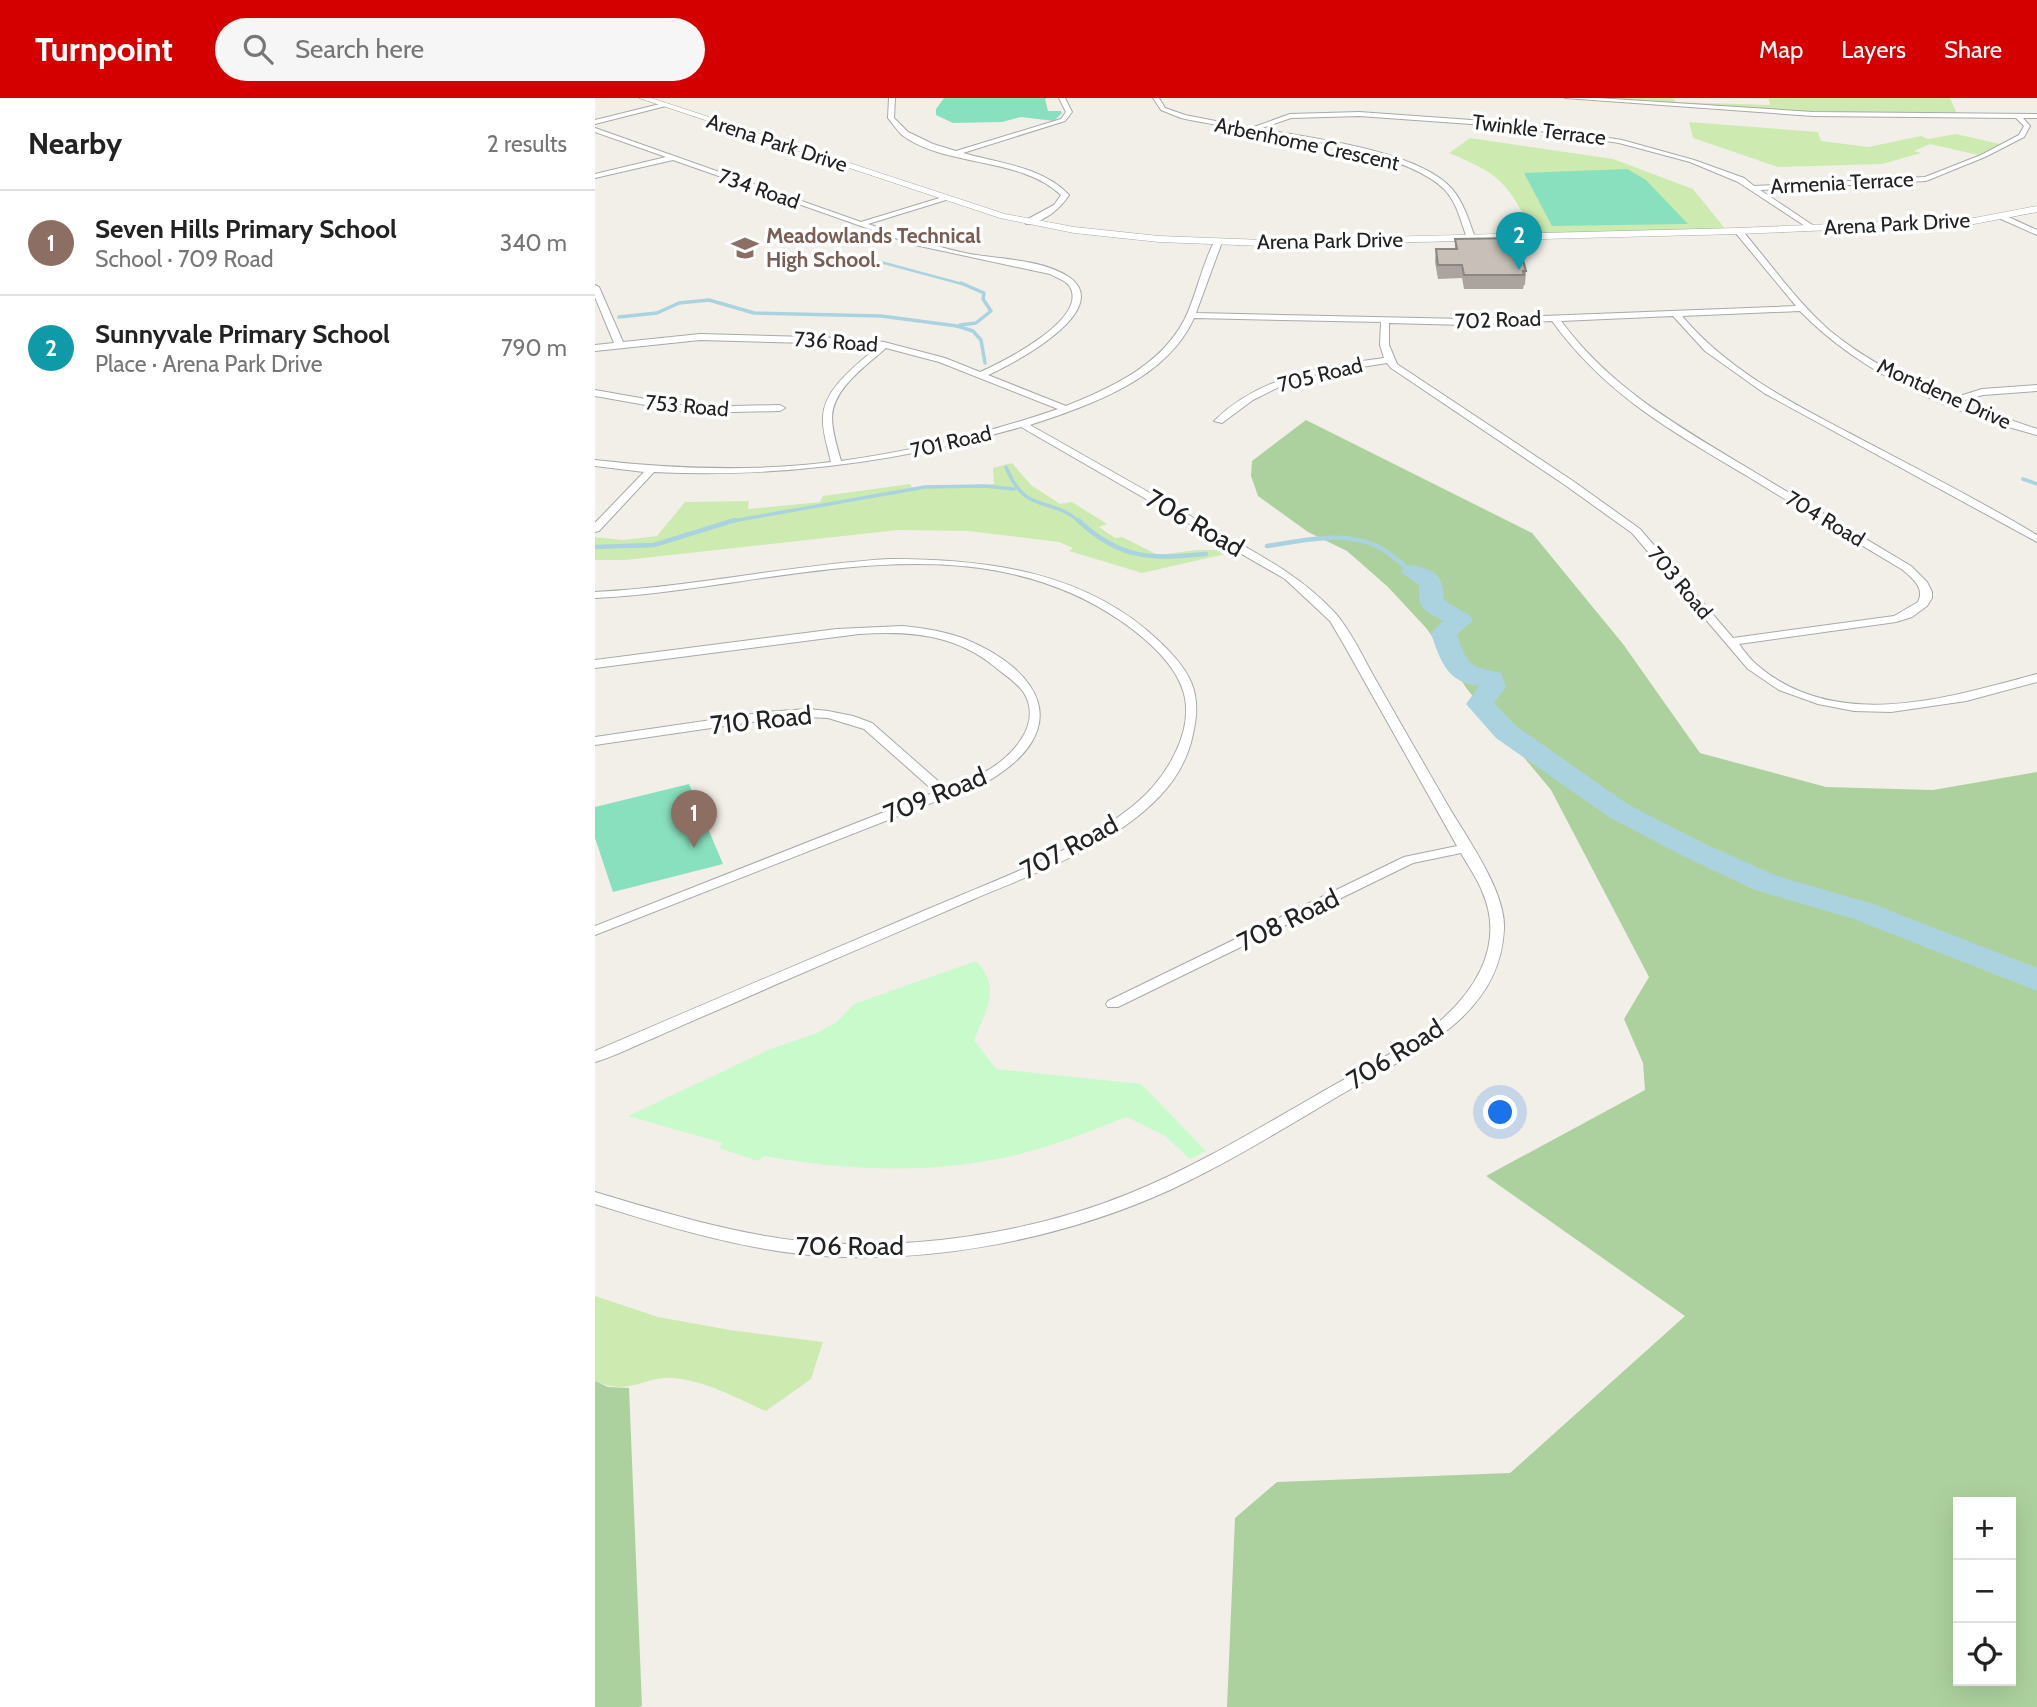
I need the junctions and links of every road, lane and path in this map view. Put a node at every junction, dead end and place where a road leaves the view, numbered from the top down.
1 (643, 98) edge
2 (892, 98) edge
3 (1062, 98) edge
4 (1156, 98) edge
5 (1568, 98) edge
6 (1672, 98) edge
7 (664, 105) junction
8 (1677, 106) junction
9 (2018, 116) junction
10 (2037, 116) edge
11 (595, 122) edge
12 (595, 130) edge
13 (1250, 130) junction
14 (955, 153) junction
15 (672, 158) junction
16 (595, 176) edge
17 (1753, 188) junction
18 (943, 198) junction
19 (2037, 209) edge
20 (2004, 217) junction
21 (1029, 222) junction
22 (861, 224) junction
23 (1811, 228) junction
24 (1738, 230) junction
25 (2037, 233) edge
26 (1471, 238) junction
27 (1218, 243) junction
28 (595, 287) edge
29 (1803, 308) junction
30 (1676, 314) junction
31 (1192, 315) junction
32 (1555, 318) junction
33 (1385, 320) junction
34 (619, 344) junction
35 (884, 345) junction
36 (595, 348) edge
37 (1388, 360) junction
38 (982, 374) junction
39 (2037, 388) edge
40 (595, 393) edge
41 (1952, 401) junction
42 (780, 408) dead end
43 (1066, 409) junction
44 (1219, 421) dead end
45 (1023, 424) junction
46 (2037, 432) edge
47 (595, 463) edge
48 (836, 463) junction
49 (652, 468) junction
50 (595, 529) edge
51 (2037, 539) edge
52 (595, 595) edge
53 (1730, 642) junction
54 (595, 664) edge
55 (2037, 678) edge
56 (595, 741) edge
57 (943, 792) junction
58 (1467, 848) junction
59 (595, 932) edge
60 (1113, 1004) dead end
61 (595, 1057) edge
62 (595, 1198) edge

1 - 7 street, Arena Park Drive
2 - 14 street
3 - 14 street
4 - 13 street, Arbenhome Crescent
5 - 8 street
6 - 8 street
7 - 11 street
7 - 18 street, Arena Park Drive
8 - 9 street
9 - 10 street
9 - 17 street, Armenia Terrace
12 - 15 street, 734 Road
13 - 17 street, Twinkle Terrace
13 - 26 street, Arbenhome Crescent
14 - 21 street
15 - 16 street
15 - 22 street, 734 Road
17 - 23 street, Twinkle Terrace
18 - 21 street, Arena Park Drive
18 - 22 street
19 - 20 street, Arena Park Drive
20 - 23 street, Arena Park Drive
20 - 25 street
21 - 27 street, Arena Park Drive
22 - 38 street, 734 Road
23 - 24 street, Arena Park Drive
24 - 26 street, Arena Park Drive
24 - 29 street, Montdene Drive
26 - 27 street, Arena Park Drive
27 - 31 street, 701 Road
28 - 34 street
29 - 30 street, 702 Road
29 - 41 street, Montdene Drive
30 - 32 street, 702 Road
30 - 51 street
31 - 33 street, 702 Road
31 - 43 street, 701 Road
32 - 33 street, 702 Road
32 - 53 street, 704 Road
33 - 37 street
34 - 35 street, 736 Road
34 - 36 street, 736 Road
35 - 38 street, 736 Road
35 - 48 street
37 - 44 street, 705 Road
37 - 53 street, 703 Road
38 - 43 street, 736 Road
39 - 41 street
40 - 42 street, 753 Road
41 - 46 street, Montdene Drive
43 - 45 street, 701 Road
45 - 48 street, 701 Road
45 - 58 street, 706 Road
47 - 49 street, 701 Road
48 - 49 street, 701 Road
49 - 50 street
52 - 61 street, 707 Road
53 - 55 street, 703 Road
54 - 57 street, 709 Road
56 - 57 street, 710 Road
57 - 59 street, 709 Road
58 - 60 street, 708 Road
58 - 62 street, 706 Road

